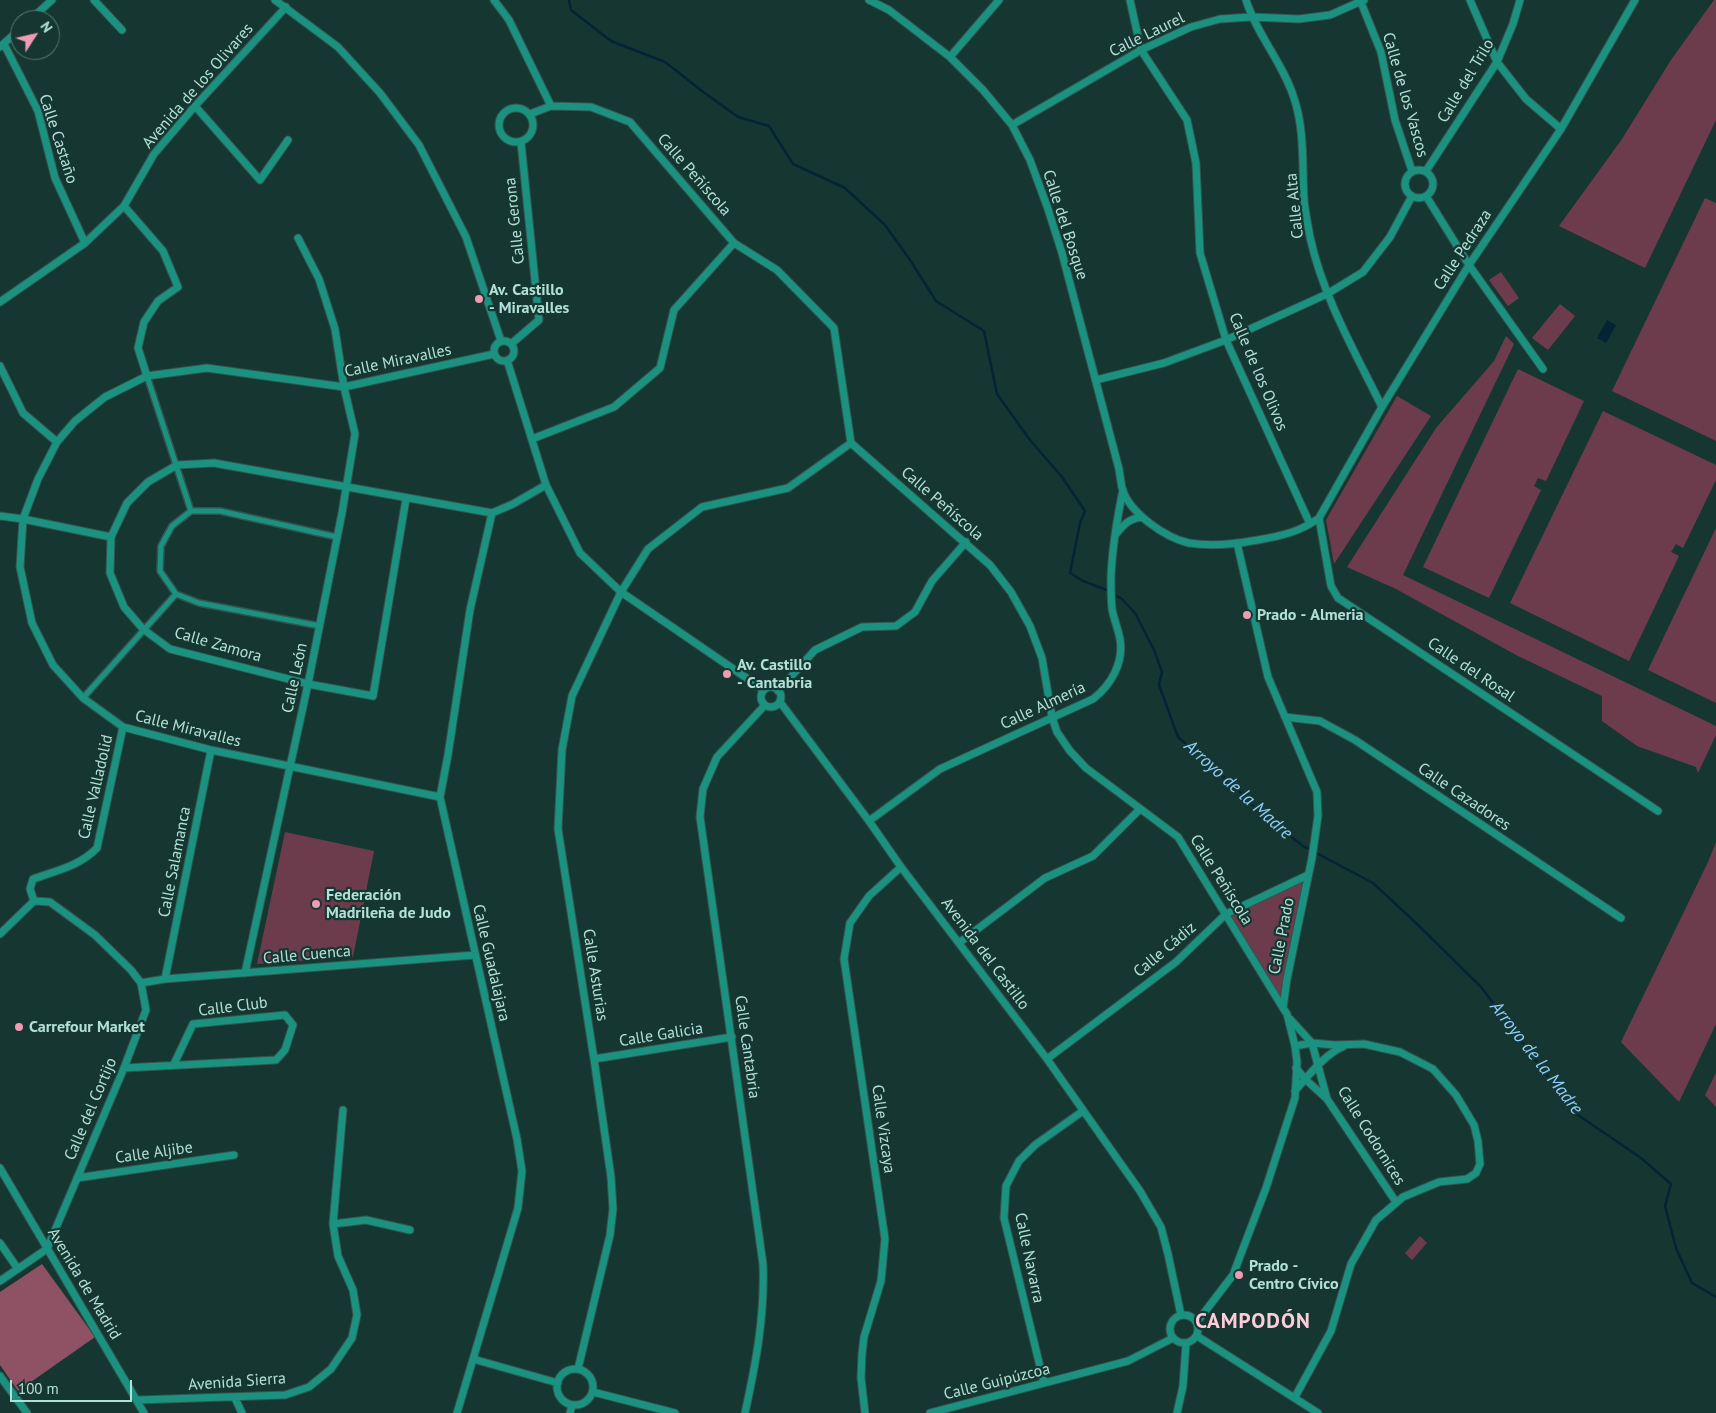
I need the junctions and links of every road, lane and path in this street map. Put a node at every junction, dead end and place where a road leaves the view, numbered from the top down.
1 (52, 0) edge
2 (94, 0) edge
3 (275, 0) edge
4 (494, 0) edge
5 (869, 0) edge
6 (999, 0) edge
7 (1130, 0) edge
8 (1246, 0) edge
9 (1470, 0) edge
10 (1520, 0) edge
11 (1635, 0) edge
12 (1362, 1) edge
13 (286, 7) junction
14 (41, 10) edge
15 (1252, 17) junction
16 (122, 30) dead end
17 (2, 45) edge
18 (1141, 50) junction
19 (950, 57) junction
20 (1497, 62) junction
21 (195, 106) junction
22 (551, 106) junction
23 (530, 114) junction
24 (1012, 125) junction
25 (1561, 129) junction
26 (288, 140) dead end
27 (521, 142) junction
28 (1412, 171) junction
29 (1426, 171) junction
30 (1412, 196) junction
31 (1426, 196) junction
32 (124, 206) junction
33 (298, 238) dead end
34 (85, 243) junction
35 (734, 243) junction
36 (1469, 265) junction
37 (1327, 294) junction
38 (0, 302) edge
39 (1226, 340) junction
40 (501, 341) junction
41 (511, 344) junction
42 (494, 354) junction
43 (507, 360) junction
44 (0, 366) edge
45 (1543, 369) dead end
46 (147, 376) junction
47 (1096, 380) junction
48 (344, 387) junction
49 (1382, 407) junction
50 (532, 439) junction
51 (57, 442) junction
52 (851, 443) junction
53 (177, 465) junction
54 (546, 485) junction
55 (346, 486) junction
56 (1123, 490) junction
57 (406, 499) junction
58 (1130, 502) junction
59 (1120, 507) junction
60 (1136, 509) junction
61 (191, 512) junction
62 (492, 513) junction
63 (1118, 515) junction
64 (0, 516) edge
65 (1142, 517) junction
66 (1319, 518) junction
67 (23, 519) junction
68 (1131, 520) junction
69 (1310, 524) junction
70 (1114, 536) junction
71 (111, 537) junction
72 (337, 537) junction
73 (966, 542) junction
74 (1237, 543) junction
75 (621, 592) junction
76 (176, 594) junction
77 (320, 626) junction
78 (143, 629) junction
79 (308, 684) junction
80 (764, 690) junction
81 (778, 691) junction
82 (83, 698) junction
83 (780, 702) junction
84 (765, 705) junction
85 (1052, 717) junction
86 (1285, 717) junction
87 (124, 727) junction
88 (212, 750) junction
89 (290, 766) junction
90 (440, 797) junction
91 (1140, 809) junction
92 (1658, 811) dead end
93 (869, 821) junction
94 (901, 867) junction
95 (1308, 875) junction
96 (34, 901) junction
97 (1226, 914) junction
98 (1621, 918) dead end
99 (0, 934) edge
100 (959, 943) junction
101 (475, 955) junction
102 (245, 973) junction
103 (165, 979) junction
104 (140, 983) junction
105 (1283, 1008) junction
106 (1287, 1016) junction
107 (732, 1037) junction
108 (1312, 1044) junction
109 (1347, 1045) junction
110 (1295, 1046) junction
111 (594, 1059) junction
112 (1047, 1060) junction
113 (174, 1064) junction
114 (1318, 1066) junction
115 (124, 1068) junction
116 (1296, 1068) junction
117 (1305, 1079) junction
118 (1295, 1091) junction
119 (1327, 1099) junction
120 (343, 1110) dead end
121 (1083, 1111) junction
122 (234, 1156) dead end
123 (0, 1168) edge
124 (77, 1178) junction
125 (1396, 1202) junction
126 (333, 1224) junction
127 (410, 1230) dead end
128 (0, 1243) edge
129 (47, 1249) junction
130 (18, 1269) junction
131 (0, 1281) edge
132 (1181, 1316) junction
133 (1197, 1322) junction
134 (1197, 1336) junction
135 (1173, 1338) junction
136 (1186, 1344) junction
137 (473, 1359) junction
138 (578, 1369) junction
139 (0, 1376) edge
140 (558, 1383) junction
141 (1044, 1383) junction
142 (593, 1392) junction
143 (1295, 1397) junction
144 (235, 1398) junction
145 (138, 1400) junction
146 (572, 1405) junction
147 (27, 1413) edge
148 (144, 1413) edge
149 (242, 1413) edge
150 (457, 1413) edge
151 (570, 1413) edge
152 (675, 1413) edge
153 (745, 1413) edge
154 (865, 1413) edge
155 (930, 1413) edge
156 (1177, 1413) edge
157 (1318, 1413) edge

1 - 14 street
2 - 16 street
3 - 13 street
4 - 22 street
5 - 19 street, Calle del Bosque
6 - 19 street
7 - 18 street, Calle de los Olivos
8 - 15 street, Calle Alta
9 - 20 street
10 - 20 street, Calle del Trilo
11 - 25 street, Calle Pedraza
12 - 15 street, Calle Laurel
12 - 28 street, Calle de los Vascos
13 - 21 street, Avenida de los Olivares
13 - 40 street
15 - 18 street, Calle Laurel
15 - 37 street, Calle Alta
17 - 34 street, Calle Castaño
18 - 24 street, Calle Laurel
18 - 39 street, Calle de los Olivos
19 - 24 street, Calle del Bosque
20 - 25 street
20 - 29 street, Calle del Trilo
21 - 26 street
21 - 32 street, Avenida de los Olivares
22 - 23 street, Calle Peñíscola
22 - 35 street, Calle Peñíscola
23 - 27 street
23 - 27 street
24 - 47 street, Calle del Bosque
25 - 36 street, Calle Pedraza
27 - 41 street, Calle Gerona
28 - 29 street
28 - 30 street
29 - 31 street
30 - 31 street
30 - 37 street
31 - 36 street
32 - 34 street, Avenida de los Olivares
32 - 46 street
33 - 48 street, Calle León
34 - 38 street, Avenida de los Olivares
35 - 50 street
35 - 52 street, Calle Peñíscola
36 - 45 street
36 - 49 street, Calle Pedraza
37 - 39 street
37 - 49 street, Calle Alta
39 - 47 street
39 - 69 street, Calle de los Olivos
40 - 41 street
40 - 42 street
41 - 43 street
42 - 43 street
42 - 48 street, Calle Miravalles
43 - 50 street
44 - 51 street
46 - 48 street, Calle Miravalles
46 - 51 street, Calle Miravalles
46 - 53 street
47 - 56 street, Calle del Bosque
48 - 55 street, Calle León
49 - 66 street, Calle Pedraza
50 - 54 street
51 - 67 street, Calle Miravalles
52 - 73 street, Calle Peñíscola
52 - 75 street, Calle Asturias
53 - 55 street, Calle Zamora
53 - 61 street
53 - 71 street, Calle Zamora
54 - 62 street
54 - 75 street
55 - 57 street, Calle Zamora
55 - 72 street, Calle León
56 - 58 street, Calle del Bosque
56 - 59 street, Calle Almería
57 - 62 street, Calle Zamora
57 - 79 street, Calle Zamora
58 - 59 street
58 - 60 street, Calle del Bosque
59 - 63 street, Calle Almería
60 - 65 street, Calle del Bosque
60 - 68 street
61 - 72 street
61 - 76 street
62 - 90 street, Calle Guadalajara
63 - 68 street
63 - 70 street, Calle Almería
64 - 67 street
65 - 68 street
65 - 74 street, Calle del Bosque
66 - 69 street, Calle del Bosque
66 - 92 street, Calle del Rosal
67 - 71 street
67 - 82 street, Calle Miravalles
68 - 70 street
69 - 74 street, Calle del Bosque
70 - 85 street, Calle Almería
71 - 78 street, Calle Zamora
72 - 77 street, Calle León
73 - 81 street
73 - 85 street, Calle Peñíscola
74 - 86 street, Calle Prado
75 - 80 street
75 - 111 street, Calle Asturias
76 - 77 street
76 - 78 street
77 - 79 street, Calle León
78 - 79 street, Calle Zamora
78 - 82 street
79 - 89 street, Calle León
80 - 81 street
80 - 84 street
81 - 83 street
82 - 87 street, Calle Miravalles
83 - 84 street
83 - 93 street, Avenida del Castillo
84 - 107 street, Calle Cantabria
85 - 91 street, Calle Peñíscola
85 - 93 street, Calle Almería
86 - 95 street, Calle Prado
86 - 98 street, Calle Cazadores
87 - 88 street, Calle Miravalles
87 - 96 street, Calle Valladolid
88 - 89 street, Calle Miravalles
88 - 103 street, Calle Salamanca
89 - 90 street, Calle Miravalles
89 - 102 street, Calle León
90 - 101 street, Calle Guadalajara
91 - 97 street, Calle Peñíscola
91 - 100 street
93 - 94 street, Avenida del Castillo
94 - 100 street, Avenida del Castillo
94 - 154 street, Calle Vizcaya
95 - 97 street, Calle Cádiz
95 - 105 street, Calle Prado
96 - 99 street
96 - 104 street, Calle del Cortijo
97 - 105 street, Calle Peñíscola
97 - 112 street, Calle Cádiz
100 - 112 street, Avenida del Castillo
101 - 102 street, Calle Cuenca
101 - 137 street, Calle Guadalajara
102 - 103 street, Calle Cuenca
103 - 104 street, Calle Cuenca
104 - 115 street, Calle del Cortijo
105 - 106 street
106 - 108 street, Calle Codornices
106 - 110 street
107 - 111 street, Calle Galicia
107 - 153 street, Calle Cantabria
108 - 109 street
108 - 110 street
108 - 114 street, Calle Codornices
109 - 114 street
109 - 125 street
110 - 116 street
111 - 138 street, Calle Asturias
112 - 121 street, Avenida del Castillo
113 - 113 street, Calle Club
113 - 115 street, Calle Club
114 - 117 street
114 - 119 street, Calle Codornices
115 - 124 street, Calle del Cortijo
116 - 117 street
116 - 118 street
117 - 118 street
117 - 119 street
118 - 133 street
119 - 125 street, Calle Codornices
120 - 126 street, Avenida Sierra
121 - 132 street, Avenida del Castillo
121 - 141 street, Calle Navarra
122 - 124 street, Calle Aljibe
123 - 129 street, Avenida de Madrid
124 - 129 street, Calle del Cortijo
125 - 143 street
126 - 127 street
126 - 144 street, Avenida Sierra
128 - 130 street
129 - 130 street
129 - 145 street, Avenida de Madrid
130 - 131 street
132 - 133 street
132 - 135 street
133 - 134 street
134 - 136 street
134 - 143 street
135 - 136 street
135 - 141 street, Calle Guipúzcoa
136 - 156 street
137 - 140 street
137 - 150 street, Calle Guadalajara
138 - 140 street
138 - 142 street
139 - 147 street
140 - 146 street
141 - 155 street, Calle Guipúzcoa
142 - 146 street
142 - 152 street
143 - 157 street
144 - 145 street, Avenida Sierra
144 - 149 street
145 - 148 street, Avenida de Madrid
146 - 151 street

